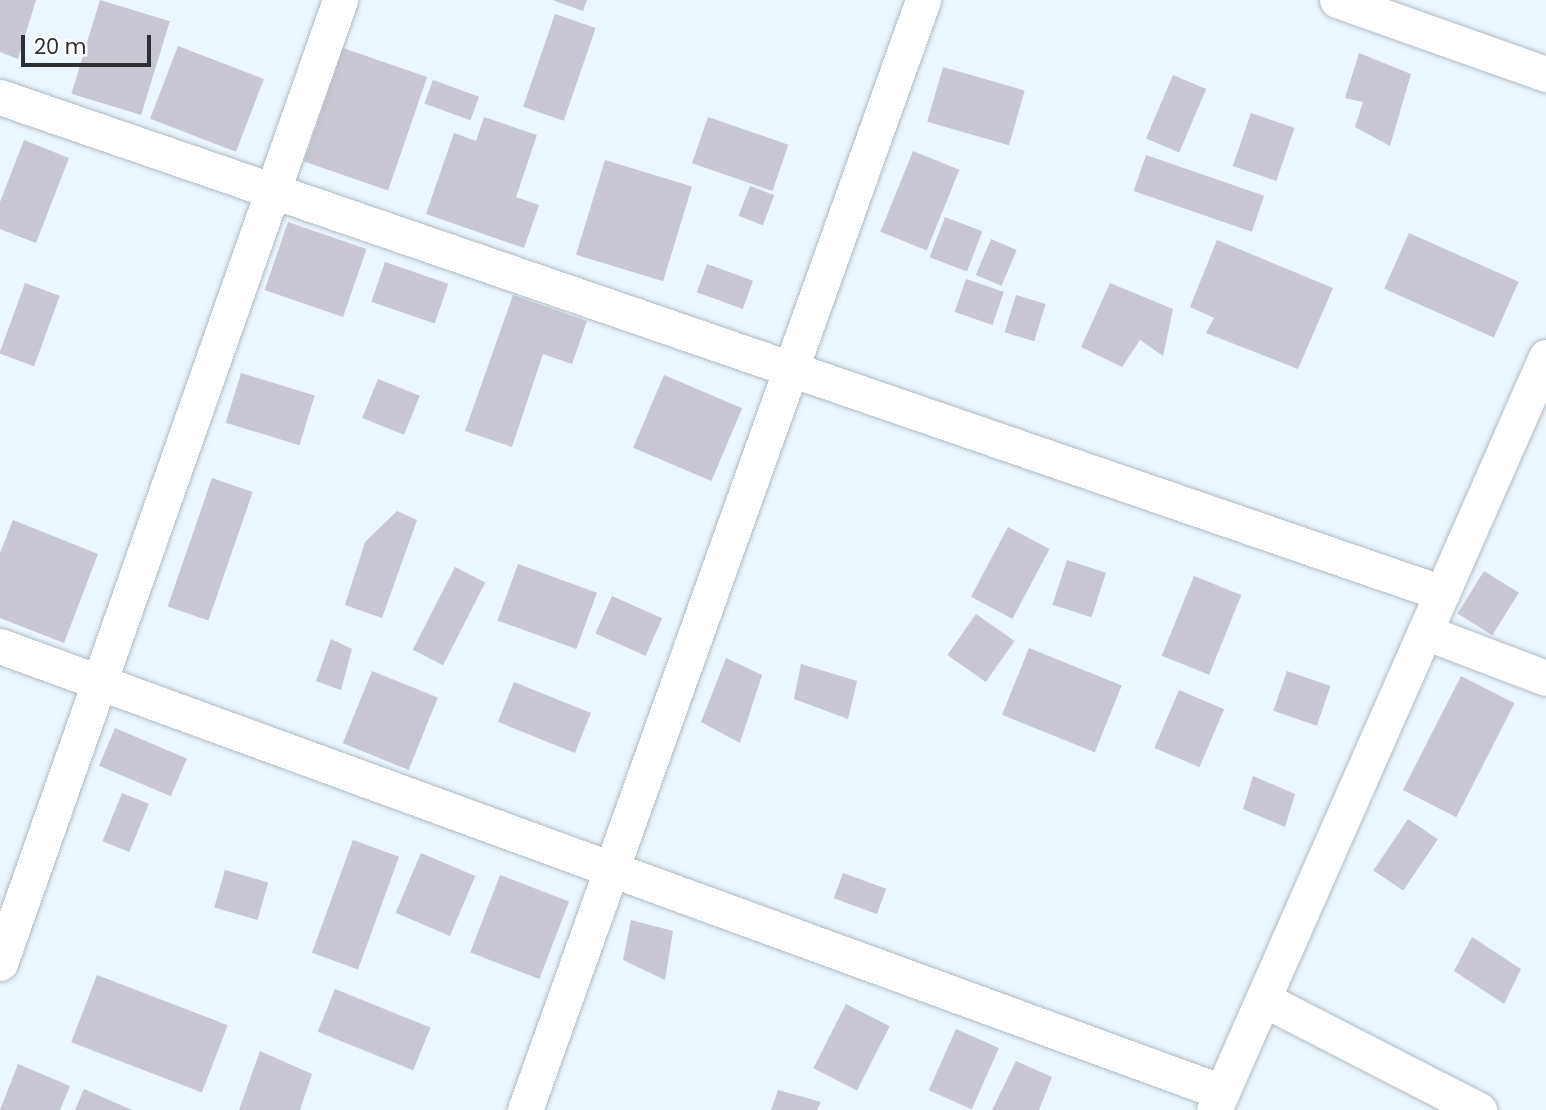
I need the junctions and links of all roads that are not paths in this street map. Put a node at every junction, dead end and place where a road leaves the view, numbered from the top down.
1 (340, 0) edge
2 (923, 0) edge
3 (1337, 0) edge
4 (1546, 74) edge
5 (0, 97) edge
6 (273, 191) junction
7 (1546, 357) edge
8 (790, 369) junction
9 (1442, 593) junction
10 (1425, 632) junction
11 (0, 646) edge
12 (1546, 678) edge
13 (99, 682) junction
14 (611, 869) junction
15 (0, 963) edge
16 (1263, 999) junction
17 (1218, 1101) edge
18 (525, 1110) edge
19 (1479, 1110) edge

1 - 6 street
2 - 8 street
3 - 4 street
5 - 6 street
6 - 8 street
6 - 13 street
7 - 9 street
8 - 9 street
8 - 14 street
9 - 10 street
10 - 12 street
10 - 16 street
11 - 13 street
13 - 14 street
13 - 15 street
14 - 17 street
14 - 18 street
16 - 17 street
16 - 19 street

